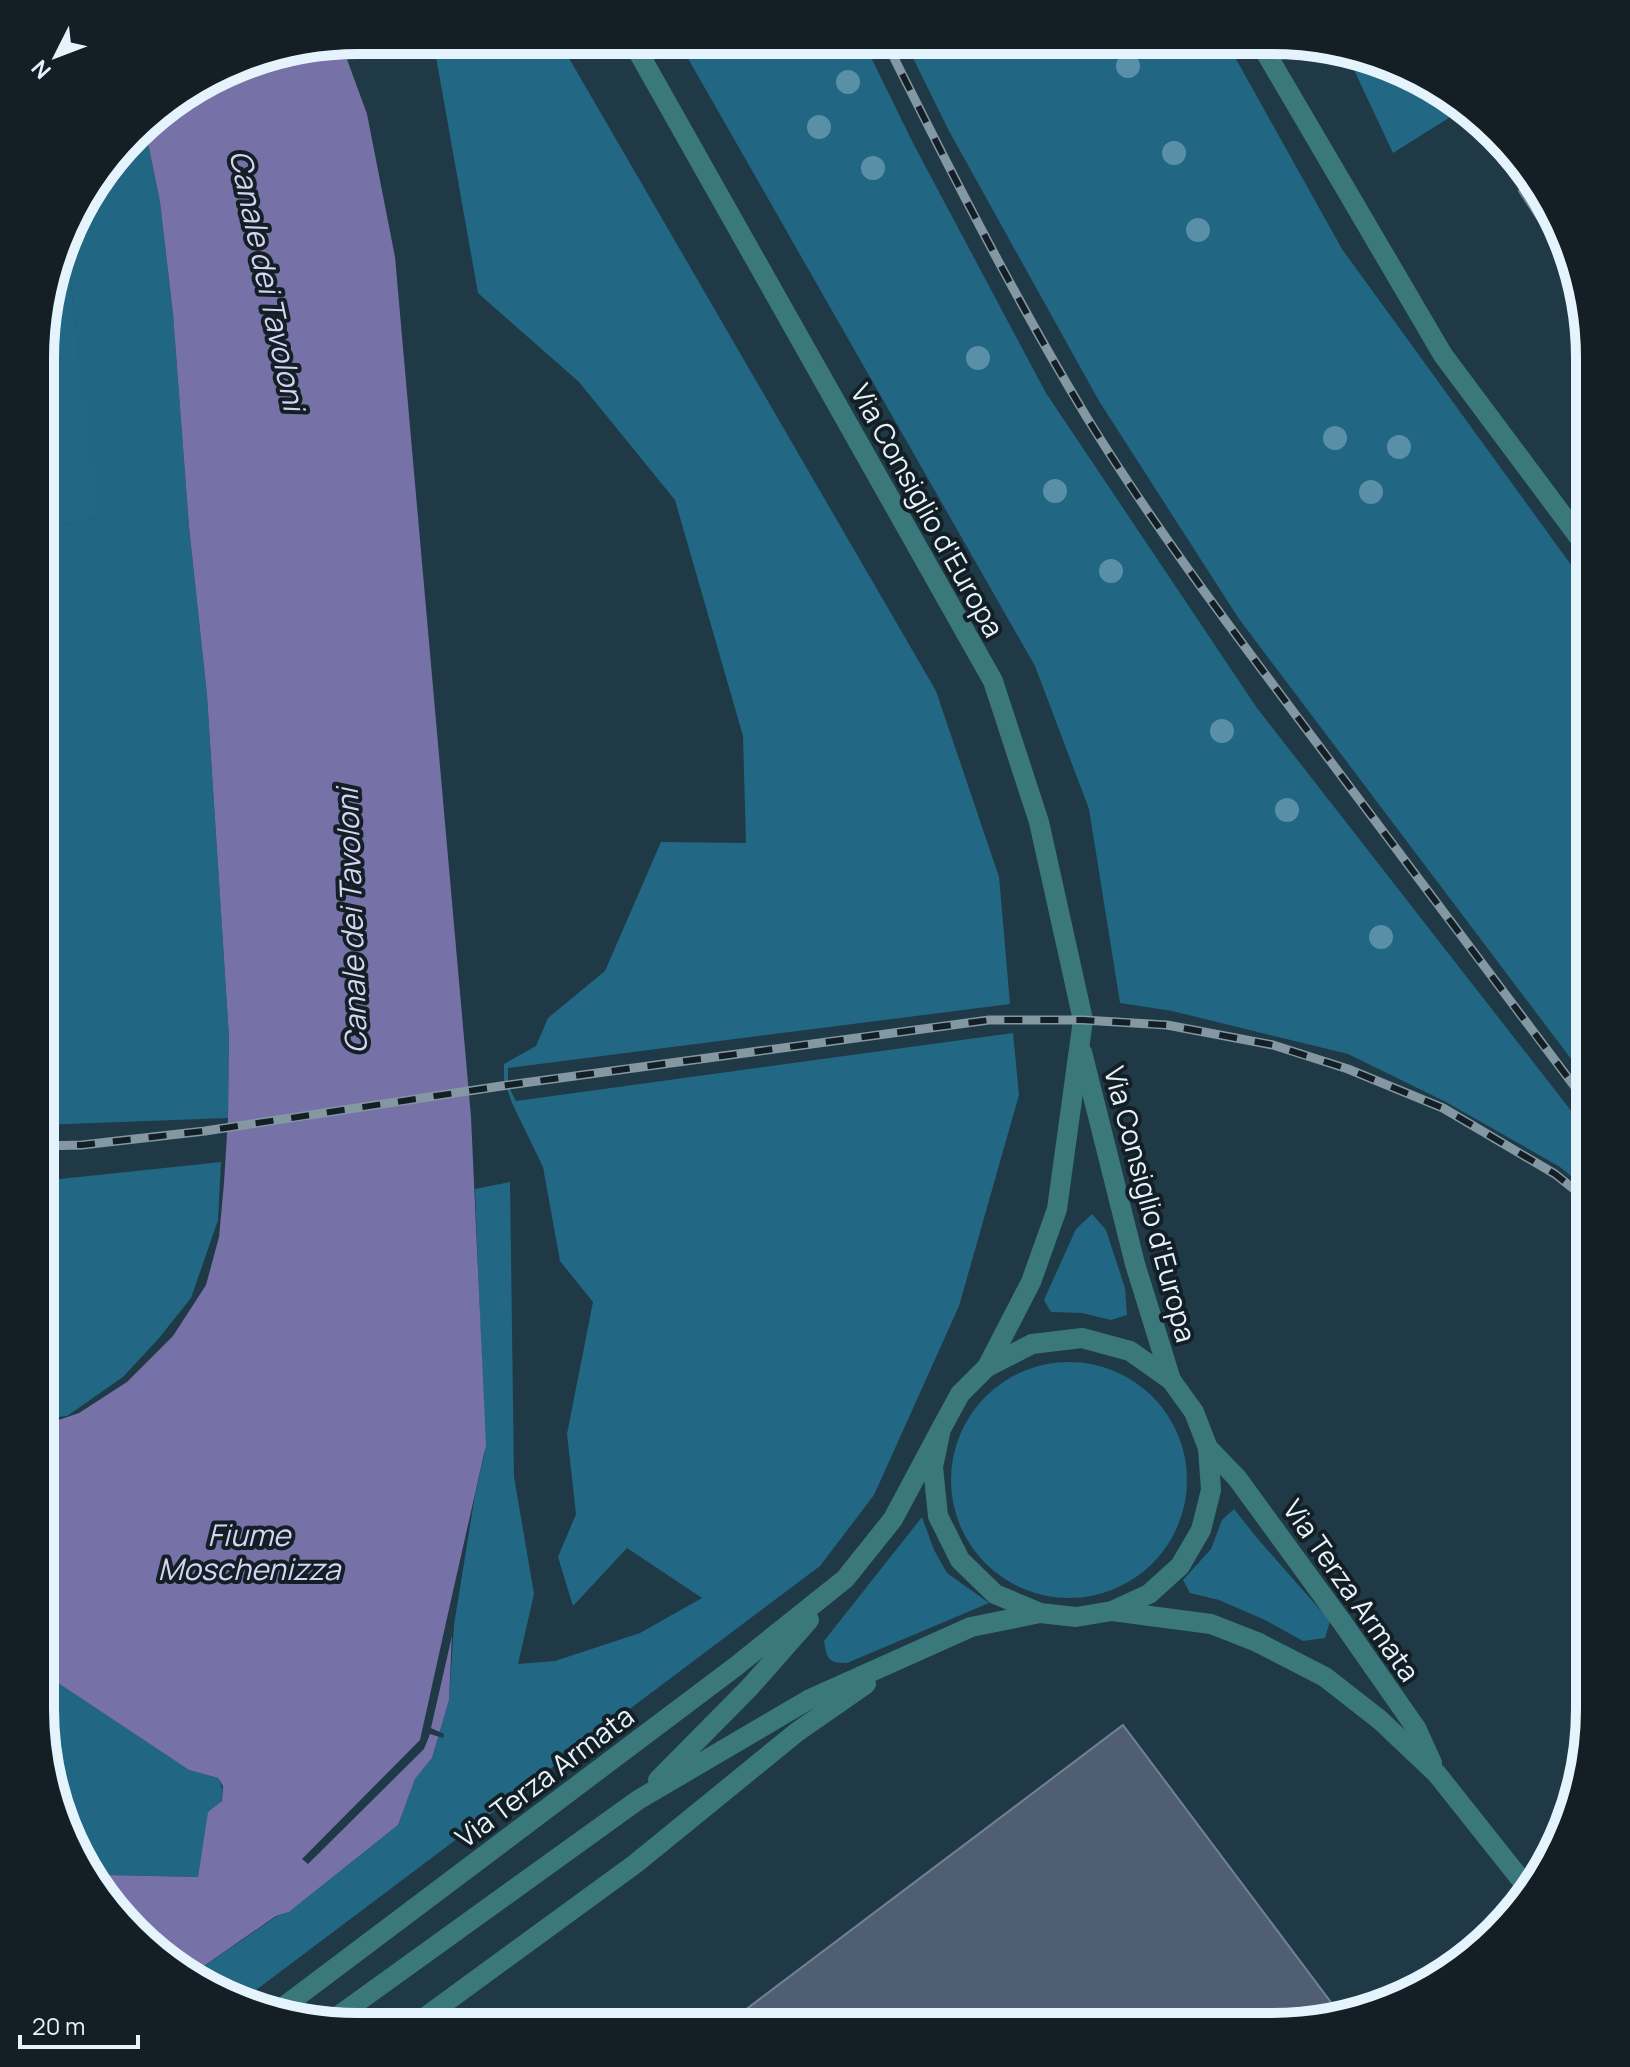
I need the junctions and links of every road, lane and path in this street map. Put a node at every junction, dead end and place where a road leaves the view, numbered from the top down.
1 (639, 54) edge
2 (1266, 54) edge
3 (1576, 533) edge
4 (1079, 1042) junction
5 (987, 1367) junction
6 (1171, 1380) junction
7 (941, 1429) junction
8 (1208, 1448) junction
9 (845, 1579) junction
10 (1112, 1611) junction
11 (1040, 1613) junction
12 (908, 1654) junction
13 (1437, 1774) junction
14 (638, 1800) junction
15 (1522, 1881) edge
16 (287, 2004) edge
17 (343, 2012) edge
18 (431, 2013) edge

1 - 4 street, Via Consiglio d'Europa
2 - 3 street
4 - 5 street, Via Consiglio d'Europa
4 - 6 street, Via Consiglio d'Europa
5 - 6 street, Via Terza Armata
5 - 7 street, Via Terza Armata
6 - 8 street, Via Terza Armata
7 - 9 street, Via Terza Armata
7 - 11 street, Via Terza Armata
8 - 10 street, Via Terza Armata
8 - 13 street, Via Terza Armata
9 - 14 street, Via Terza Armata
9 - 16 street, Via Terza Armata
10 - 11 street, Via Terza Armata
10 - 13 street, Via Terza Armata
11 - 12 street, Via Terza Armata
12 - 14 street, Via Terza Armata
12 - 18 street, Via Terza Armata
13 - 15 street, Via Terza Armata
14 - 17 street, Via Terza Armata

